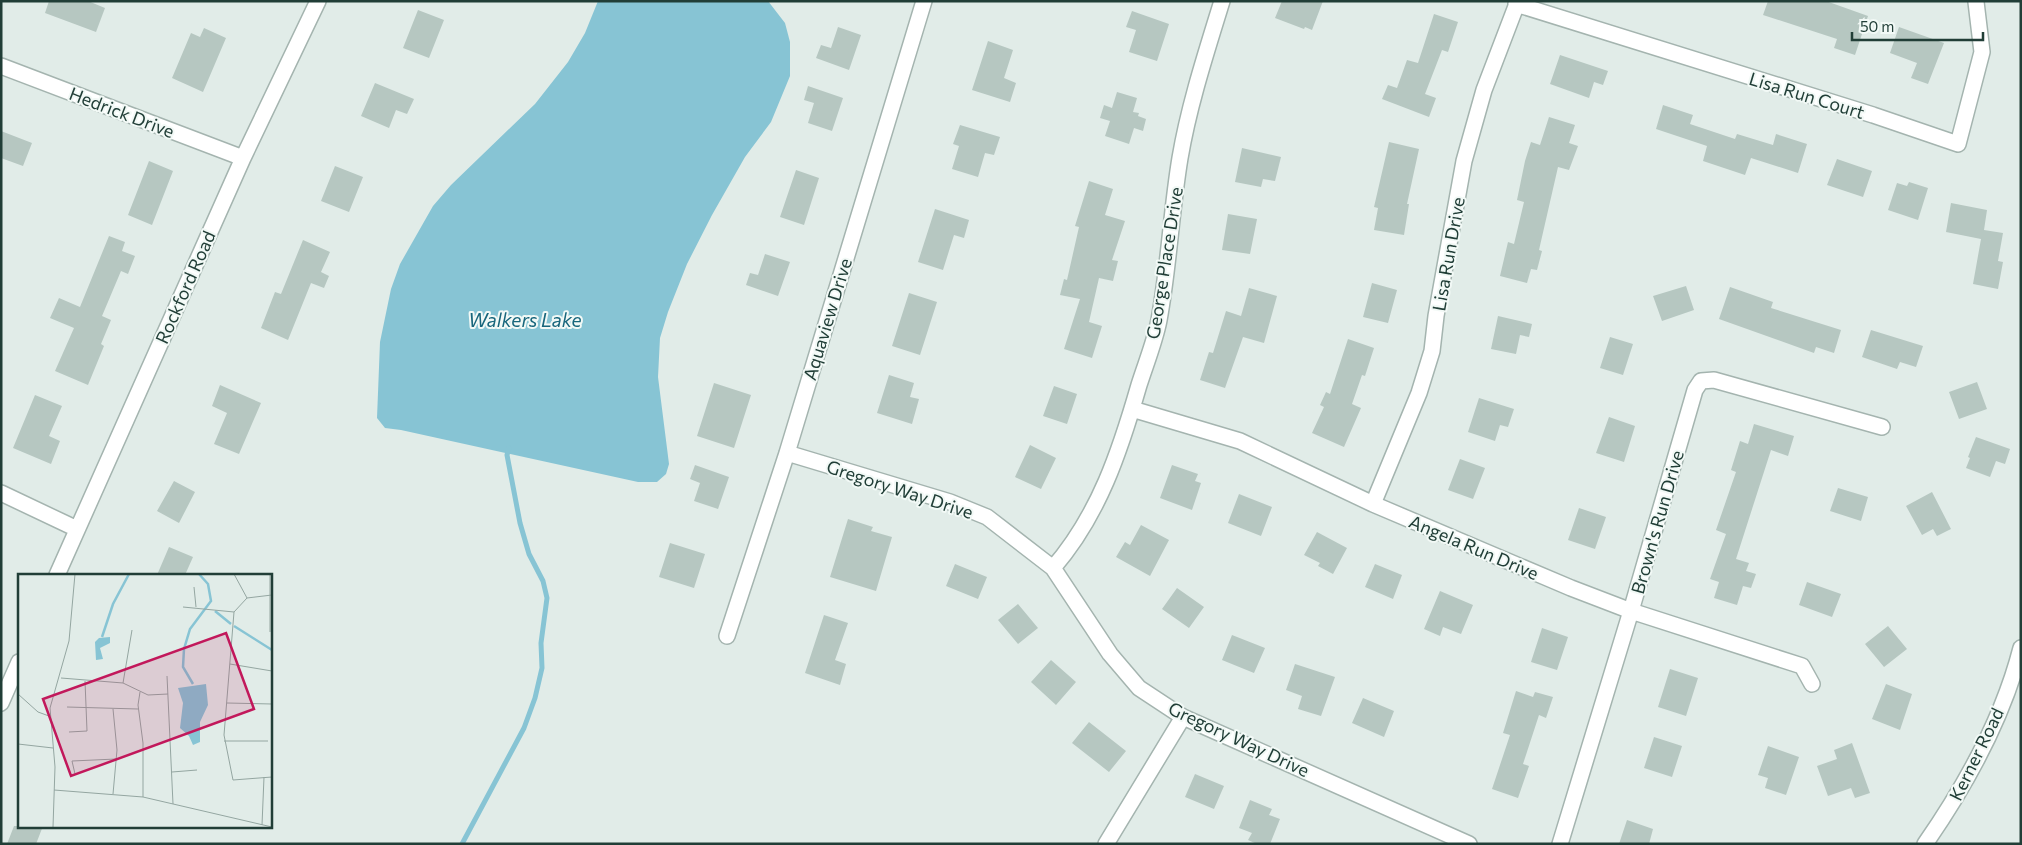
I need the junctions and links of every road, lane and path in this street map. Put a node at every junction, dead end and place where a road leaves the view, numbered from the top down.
1 (318, 1) edge
2 (924, 1) edge
3 (1222, 1) edge
4 (1976, 2) edge
5 (1517, 3) edge
6 (1, 66) edge
7 (243, 158) junction
8 (1132, 410) junction
9 (1882, 427) dead end
10 (787, 452) junction
11 (1, 493) edge
12 (1373, 504) junction
13 (77, 529) junction
14 (1053, 568) junction
15 (57, 574) edge
16 (1631, 611) junction
17 (727, 636) dead end
18 (2020, 656) edge
19 (18, 664) edge
20 (1812, 684) dead end
21 (1, 703) edge
22 (1183, 717) junction
23 (1106, 844) edge
24 (1469, 844) edge
25 (1560, 844) edge
26 (1925, 844) edge

1 - 7 street, Rockford Road
2 - 10 street, Aquaview Drive
3 - 8 street, George Place Drive
4 - 5 street, Lisa Run Court
5 - 12 street, Lisa Run Drive
6 - 7 street, Hedrick Drive
7 - 13 street, Rockford Road
8 - 12 street, Angela Run Drive
8 - 14 street, George Place Drive
9 - 16 street, Brown's Run Drive
10 - 14 street, Gregory Way Drive
10 - 17 street, Aquaview Drive
11 - 13 street
12 - 16 street, Angela Run Drive
13 - 15 street, Rockford Road
14 - 22 street, Gregory Way Drive
16 - 20 street, Angela Run Drive
16 - 25 street, Brown's Run Drive
18 - 26 street, Kerner Road
19 - 21 street
22 - 23 street
22 - 24 street, Gregory Way Drive

